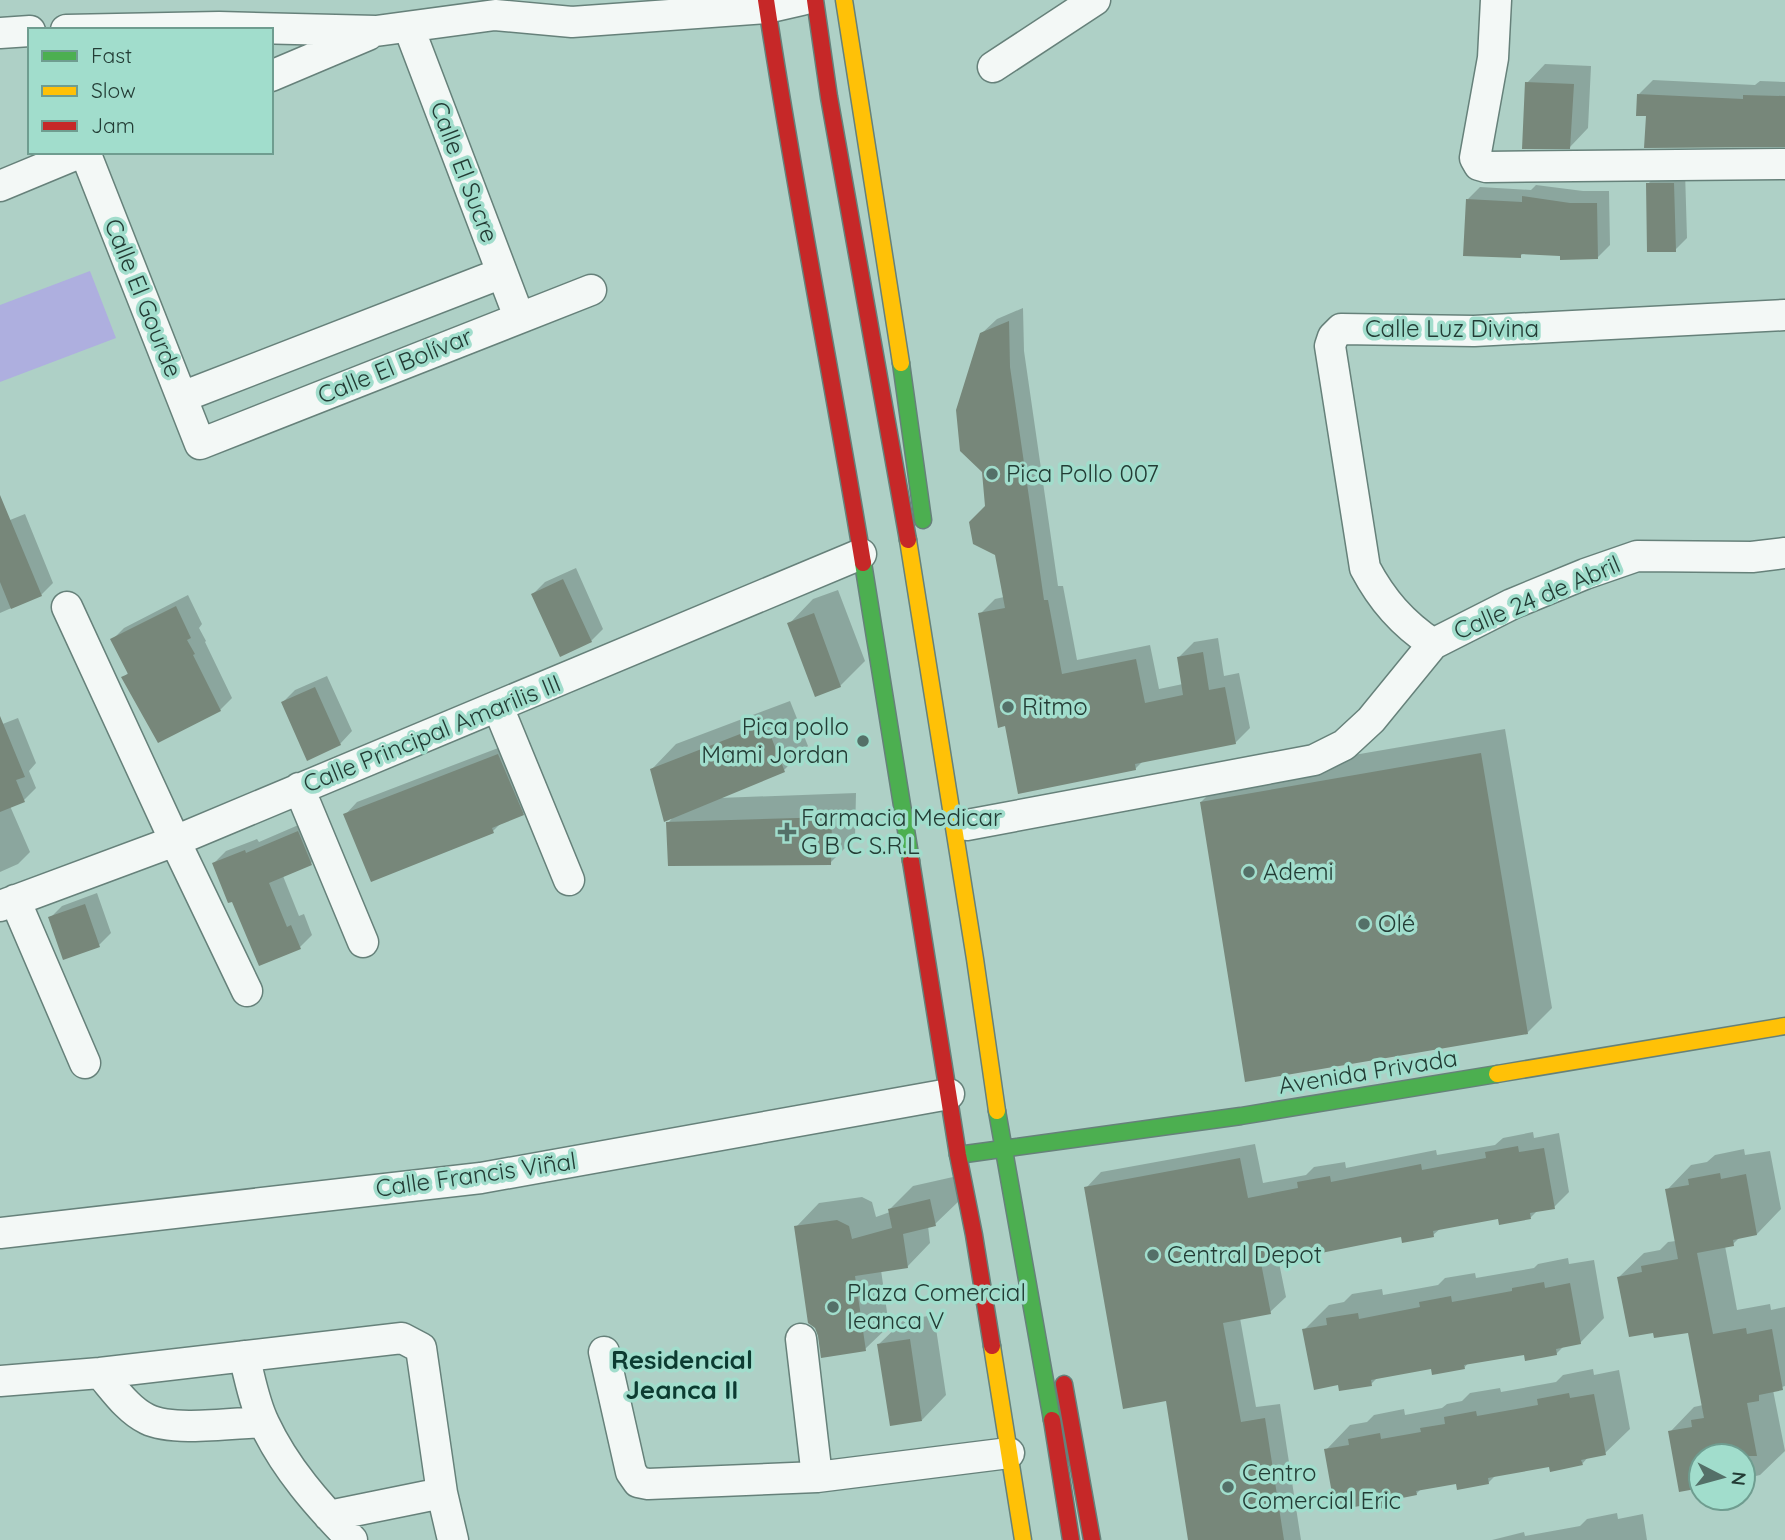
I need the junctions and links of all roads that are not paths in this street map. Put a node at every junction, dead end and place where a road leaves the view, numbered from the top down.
1 (802, 0) edge
2 (815, 0) edge
3 (844, 0) edge
4 (1094, 0) edge
5 (1496, 0) edge
6 (767, 4) edge
7 (156, 28) edge
8 (258, 28) edge
9 (273, 28) edge
10 (409, 28) junction
11 (28, 31) edge
12 (376, 31) junction
13 (0, 33) edge
14 (993, 66) dead end
15 (273, 75) edge
16 (79, 154) edge
17 (85, 154) edge
18 (1785, 164) edge
19 (0, 186) edge
20 (502, 272) junction
21 (591, 290) dead end
22 (1785, 315) edge
23 (519, 317) junction
24 (182, 397) junction
25 (200, 444) joint
26 (925, 540) dead end
27 (1785, 553) edge
28 (861, 554) junction
29 (933, 593) dead end
30 (67, 607) dead end
31 (1433, 644) junction
32 (498, 707) junction
33 (299, 788) junction
34 (967, 825) junction
35 (175, 841) junction
36 (569, 880) dead end
37 (7, 903) edge
38 (363, 942) dead end
39 (247, 991) dead end
40 (1785, 1026) edge
41 (85, 1063) dead end
42 (949, 1094) junction
43 (1010, 1148) junction
44 (958, 1155) junction
45 (0, 1233) edge
46 (1048, 1302) dead end
47 (801, 1339) dead end
48 (604, 1352) dead end
49 (244, 1356) junction
50 (1060, 1368) dead end
51 (100, 1373) junction
52 (0, 1381) edge
53 (263, 1422) junction
54 (1009, 1452) junction
55 (817, 1477) junction
56 (442, 1493) junction
57 (329, 1517) junction
58 (352, 1540) edge
59 (453, 1540) edge
60 (1023, 1540) edge
61 (1071, 1540) edge
62 (1092, 1540) edge

1 - 6 street
2 - 43 main road
3 - 26 main road
4 - 14 street
5 - 18 street
6 - 10 street
6 - 28 main road
7 - 8 street
9 - 12 street
10 - 12 street
10 - 20 street, Calle El Sucre
11 - 13 street
12 - 15 street
16 - 19 street
17 - 24 street, Calle El Gourde
20 - 23 street, Calle El Sucre
20 - 24 street, Calle El Bolívar
21 - 23 street, Calle El Bolívar
22 - 31 street, Calle Luz Divina
23 - 25 street, Calle El Bolívar
24 - 25 street, Calle El Gourde
27 - 31 street, Calle 24 de Abril
28 - 32 street, Calle Principal Amarilis III
28 - 42 main road
29 - 34 main road
30 - 35 street
31 - 34 street, Calle 24 de Abril
32 - 33 street, Calle Principal Amarilis III
32 - 36 street
33 - 35 street, Calle Principal Amarilis III
33 - 38 street
34 - 43 main road
35 - 37 street, Calle Principal Amarilis III
35 - 39 street
37 - 41 street
40 - 43 main road, Avenida Privada
42 - 44 main road
42 - 45 street, Calle Francis Viñal
43 - 44 main road, Avenida Privada
43 - 46 main road
43 - 61 main road
44 - 54 main road
47 - 55 street
48 - 55 street
49 - 51 street
49 - 53 street
49 - 56 street
50 - 62 main road
51 - 52 street
51 - 53 street
53 - 57 street
54 - 55 street
54 - 60 main road
56 - 57 street
56 - 59 street
57 - 58 street

